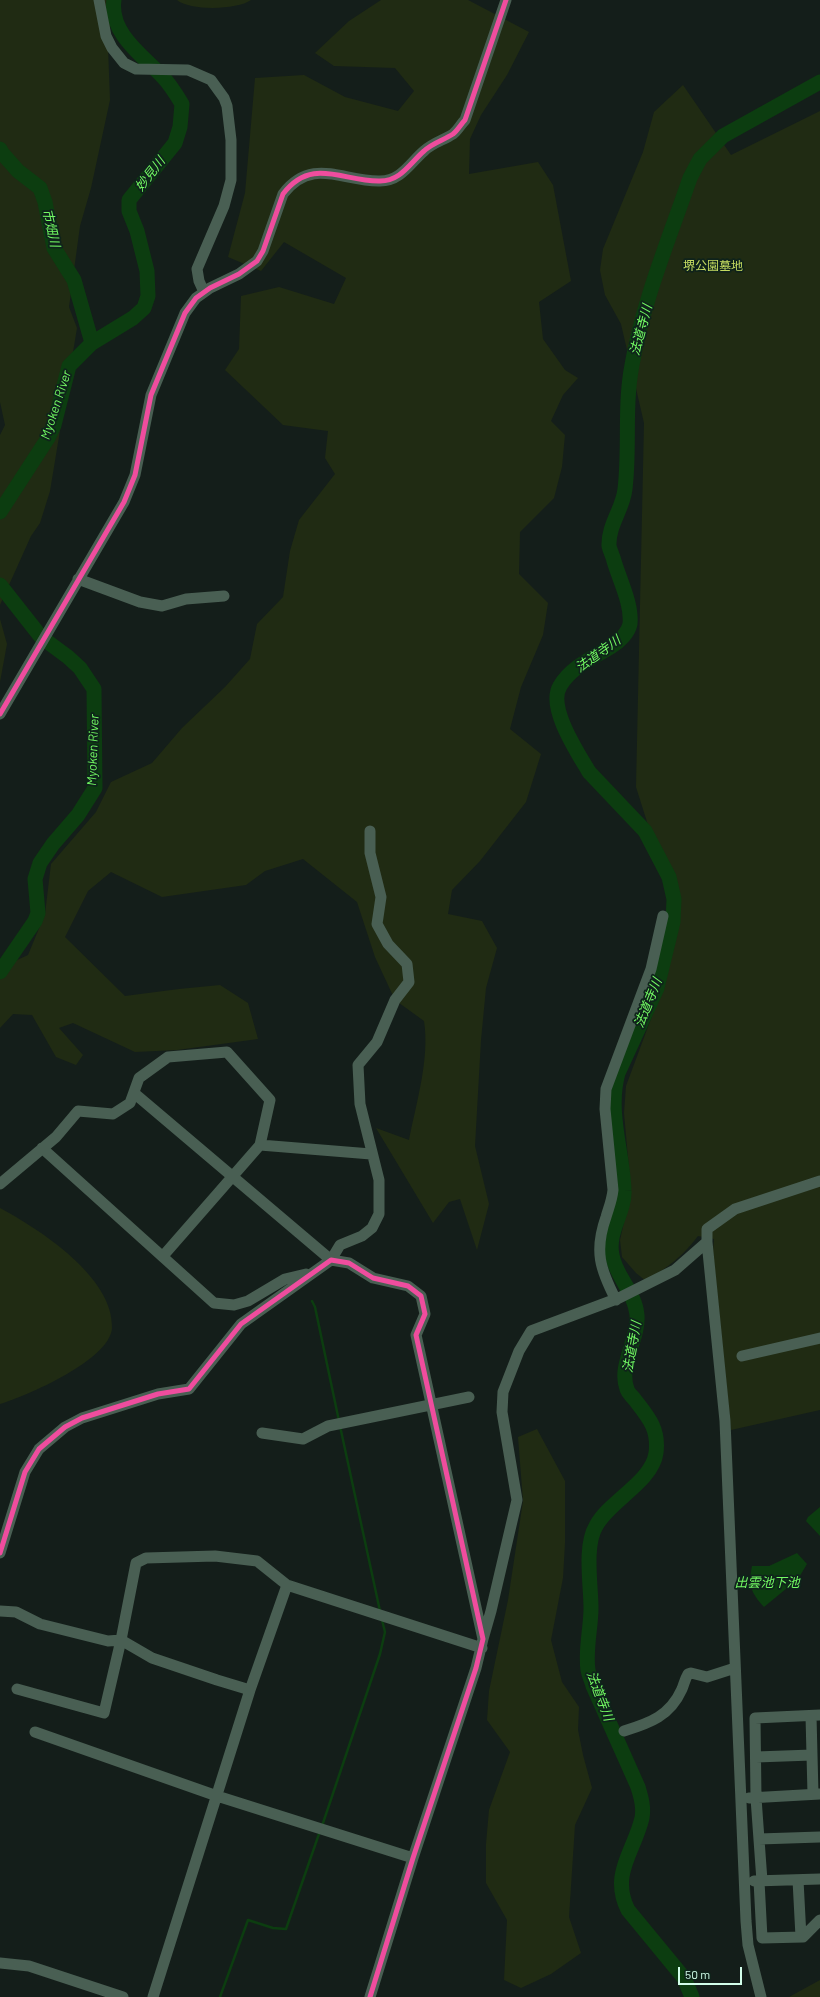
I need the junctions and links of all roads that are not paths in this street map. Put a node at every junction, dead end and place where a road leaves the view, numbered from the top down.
1 (99, 0) edge
2 (506, 0) edge
3 (204, 292) junction
4 (78, 579) junction
5 (224, 596) dead end
6 (0, 714) edge
7 (370, 831) dead end
8 (663, 916) dead end
9 (134, 1093) junction
10 (260, 1145) junction
11 (42, 1148) junction
12 (371, 1154) junction
13 (233, 1176) junction
14 (820, 1181) edge
15 (0, 1184) edge
16 (707, 1242) junction
17 (163, 1256) junction
18 (331, 1260) junction
19 (313, 1273) junction
20 (617, 1299) junction
21 (820, 1338) edge
22 (742, 1356) dead end
23 (469, 1397) dead end
24 (432, 1404) junction
25 (262, 1432) dead end
26 (0, 1553) edge
27 (287, 1585) junction
28 (0, 1611) edge
29 (121, 1640) junction
30 (482, 1643) junction
31 (735, 1668) junction
32 (17, 1689) dead end
33 (250, 1690) junction
34 (815, 1716) edge
35 (624, 1731) dead end
36 (35, 1732) dead end
37 (812, 1755) junction
38 (756, 1757) junction
39 (817, 1794) edge
40 (217, 1796) junction
41 (756, 1798) junction
42 (741, 1799) junction
43 (820, 1837) edge
44 (759, 1838) junction
45 (413, 1858) junction
46 (820, 1879) edge
47 (798, 1880) junction
48 (760, 1881) junction
49 (744, 1882) junction
50 (820, 1920) edge
51 (801, 1937) junction
52 (0, 1963) edge
53 (123, 1997) edge
54 (153, 1997) edge
55 (370, 1997) edge
56 (762, 1997) edge

1 - 3 street
2 - 3 street
3 - 4 street
4 - 5 street
4 - 6 street
7 - 12 street
8 - 20 street
9 - 10 street
9 - 11 street
9 - 13 street
10 - 12 street
10 - 13 street
11 - 15 street
11 - 17 street
12 - 18 street
13 - 17 street
13 - 18 street
14 - 16 street
16 - 20 street
16 - 31 street
17 - 19 street
18 - 19 street
18 - 24 street
19 - 26 street
20 - 30 street
21 - 22 street
23 - 24 street
24 - 25 street
24 - 30 street
27 - 29 street
27 - 30 street
27 - 33 street
28 - 29 street
29 - 32 street
29 - 33 street
30 - 45 street
31 - 35 street
31 - 42 street
33 - 40 street
34 - 37 street
34 - 38 street
36 - 40 street
37 - 38 street
37 - 39 street
38 - 41 street
39 - 41 street
40 - 45 street
40 - 54 street
41 - 42 street
41 - 44 street
42 - 49 street
43 - 44 street
44 - 48 street
45 - 55 street
46 - 47 street
47 - 48 street
47 - 51 street
48 - 49 street
48 - 51 street
49 - 56 street
50 - 51 street
52 - 53 street

